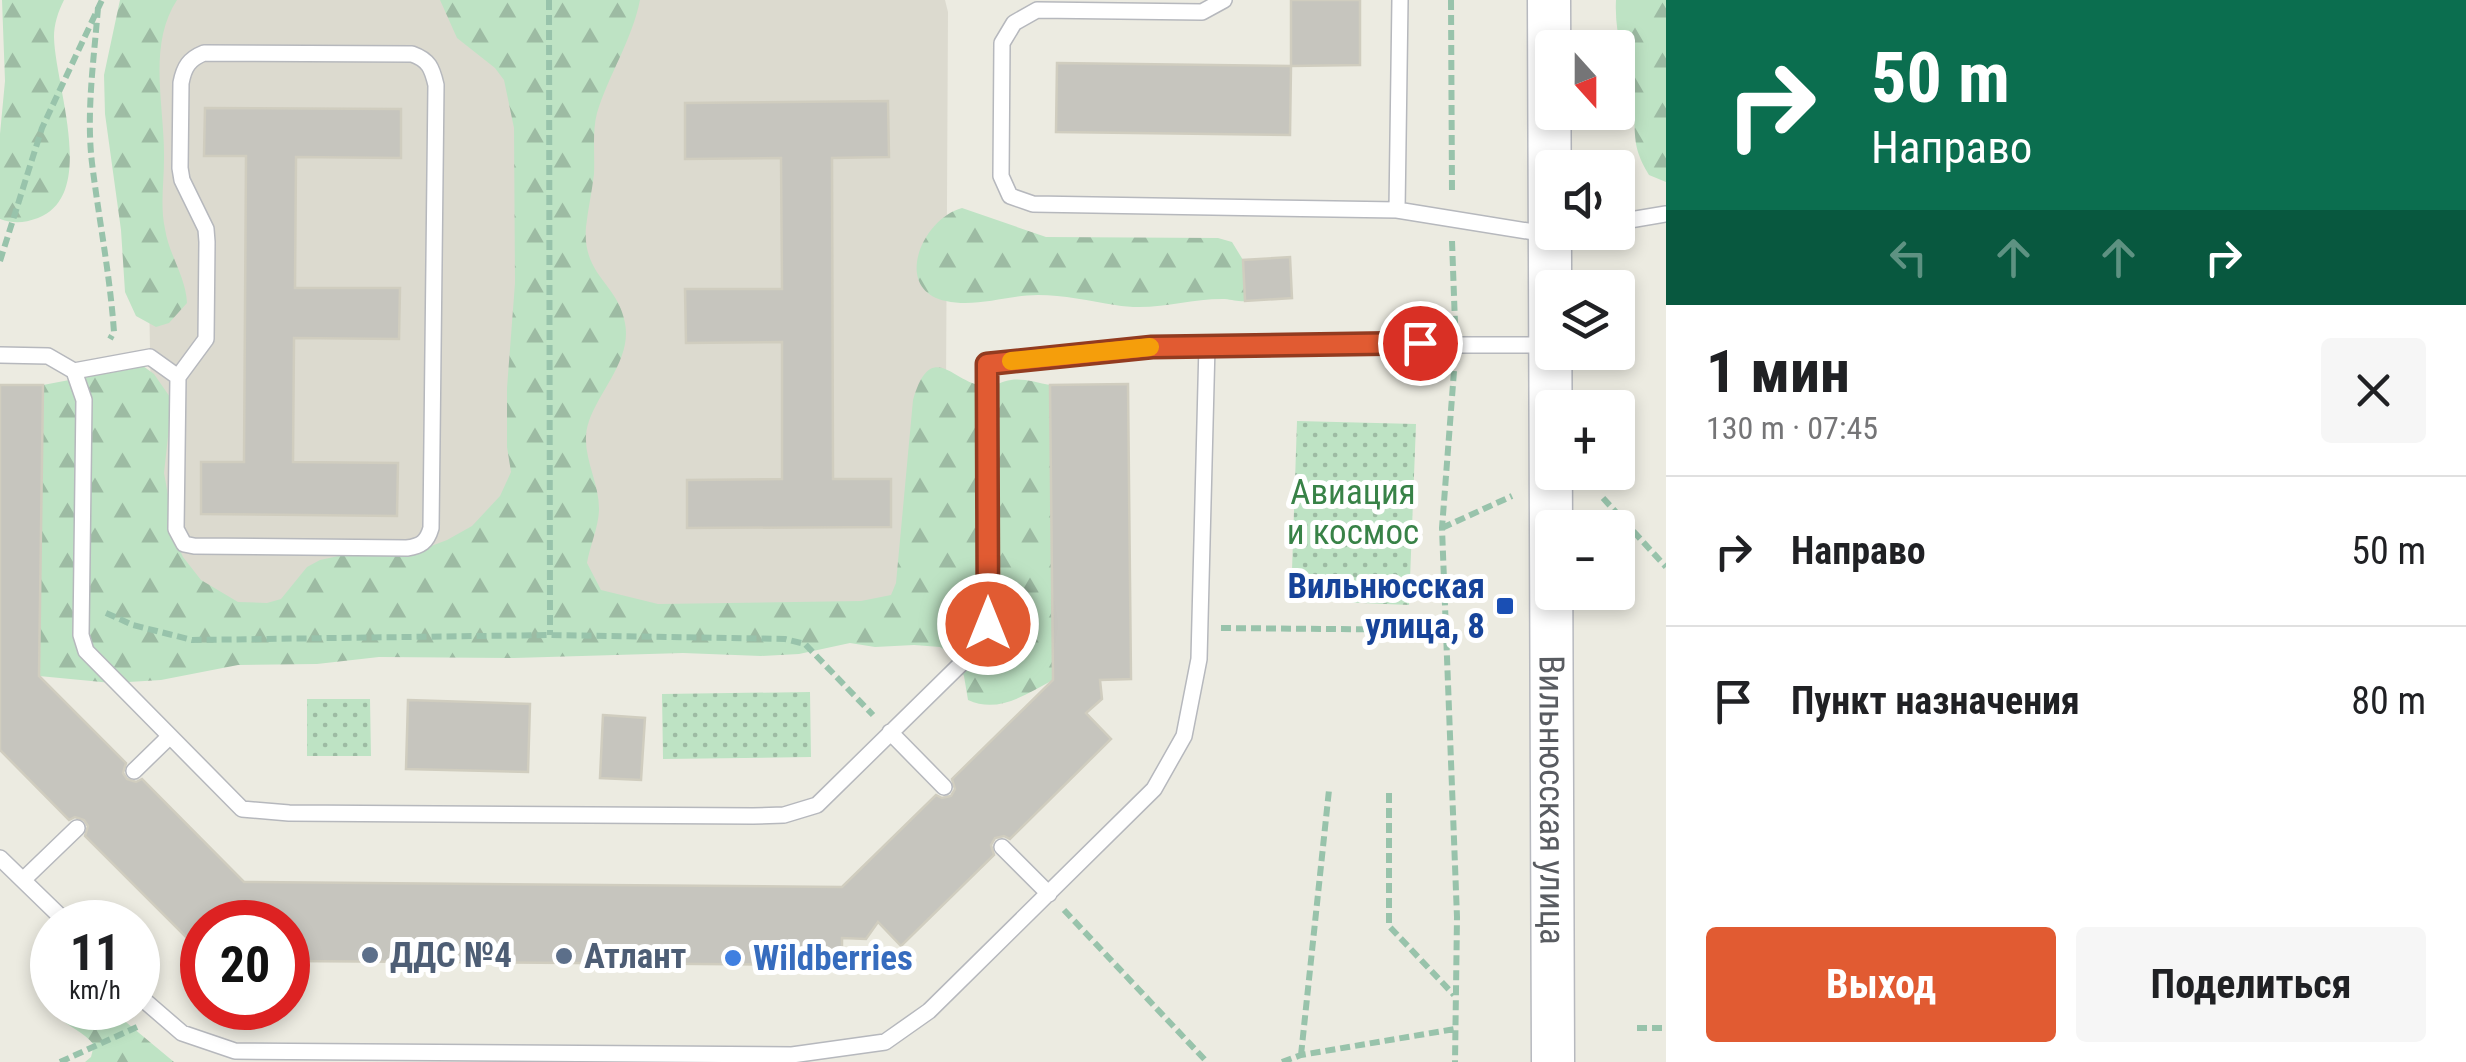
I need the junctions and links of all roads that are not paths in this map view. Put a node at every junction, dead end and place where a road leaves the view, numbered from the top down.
1 (1224, 0) edge
2 (1400, 0) edge
3 (1549, 0) edge
4 (1553, 150) edge
5 (1397, 210) junction
6 (1666, 214) edge
7 (1635, 219) edge
8 (1535, 230) edge
9 (1207, 344) junction
10 (1535, 345) edge
11 (0, 356) edge
12 (1550, 370) edge
13 (74, 371) junction
14 (178, 378) junction
15 (890, 732) junction
16 (170, 736) junction
17 (134, 771) dead end
18 (944, 787) dead end
19 (76, 828) dead end
20 (1002, 847) dead end
21 (0, 858) edge
22 (24, 880) junction
23 (1049, 894) junction
24 (44, 900) edge
25 (160, 1015) edge
26 (1553, 1062) edge

1 - 5 lane
2 - 5 lane
3 - 4 street, Вильнюсская улица
5 - 8 lane
6 - 7 lane
9 - 10 lane
9 - 15 lane
9 - 23 lane
11 - 13 lane
12 - 26 street, Вильнюсская улица
13 - 14 lane
13 - 16 lane
14 - 14 lane
15 - 16 lane
15 - 18 lane
16 - 17 lane
19 - 22 lane
20 - 23 lane
21 - 22 lane
22 - 24 lane
23 - 25 lane

